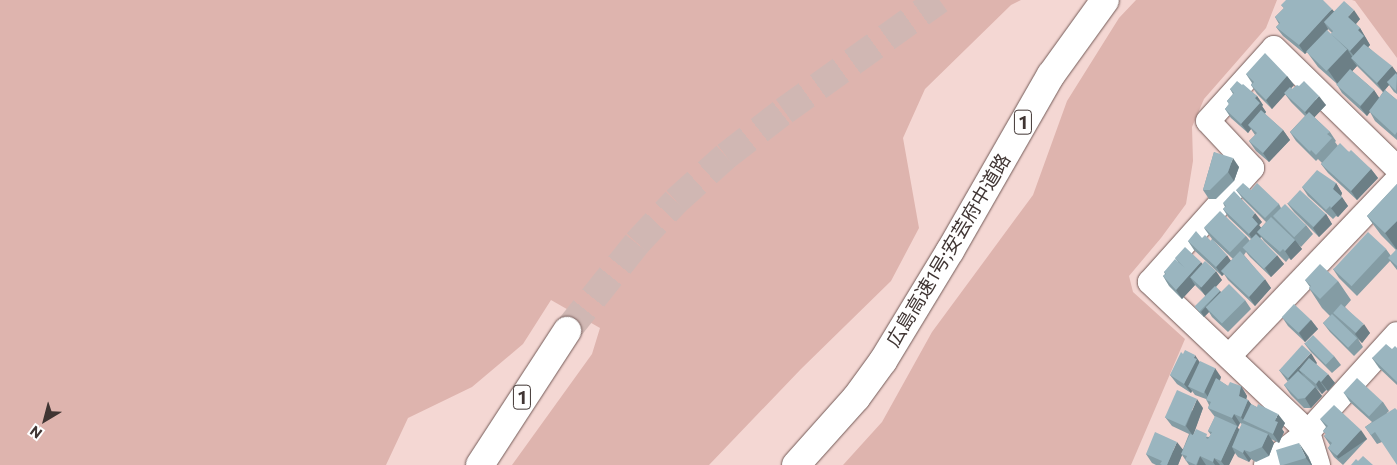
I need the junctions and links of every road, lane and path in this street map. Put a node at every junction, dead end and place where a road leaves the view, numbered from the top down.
1 (1105, 0) edge
2 (1397, 168) edge
3 (1397, 180) edge
4 (567, 331) tunnel mouth
5 (1397, 334) edge
6 (1229, 356) junction
7 (1308, 432) junction
8 (480, 465) edge
9 (796, 465) edge
10 (1266, 465) edge
11 (1318, 465) edge

1 - 9 highway, 広島高速1号;安芸府中道路 / 1
2 - 6 street
3 - 6 street
4 - 8 highway, 1
5 - 7 street
6 - 7 street
7 - 10 street
7 - 11 street

